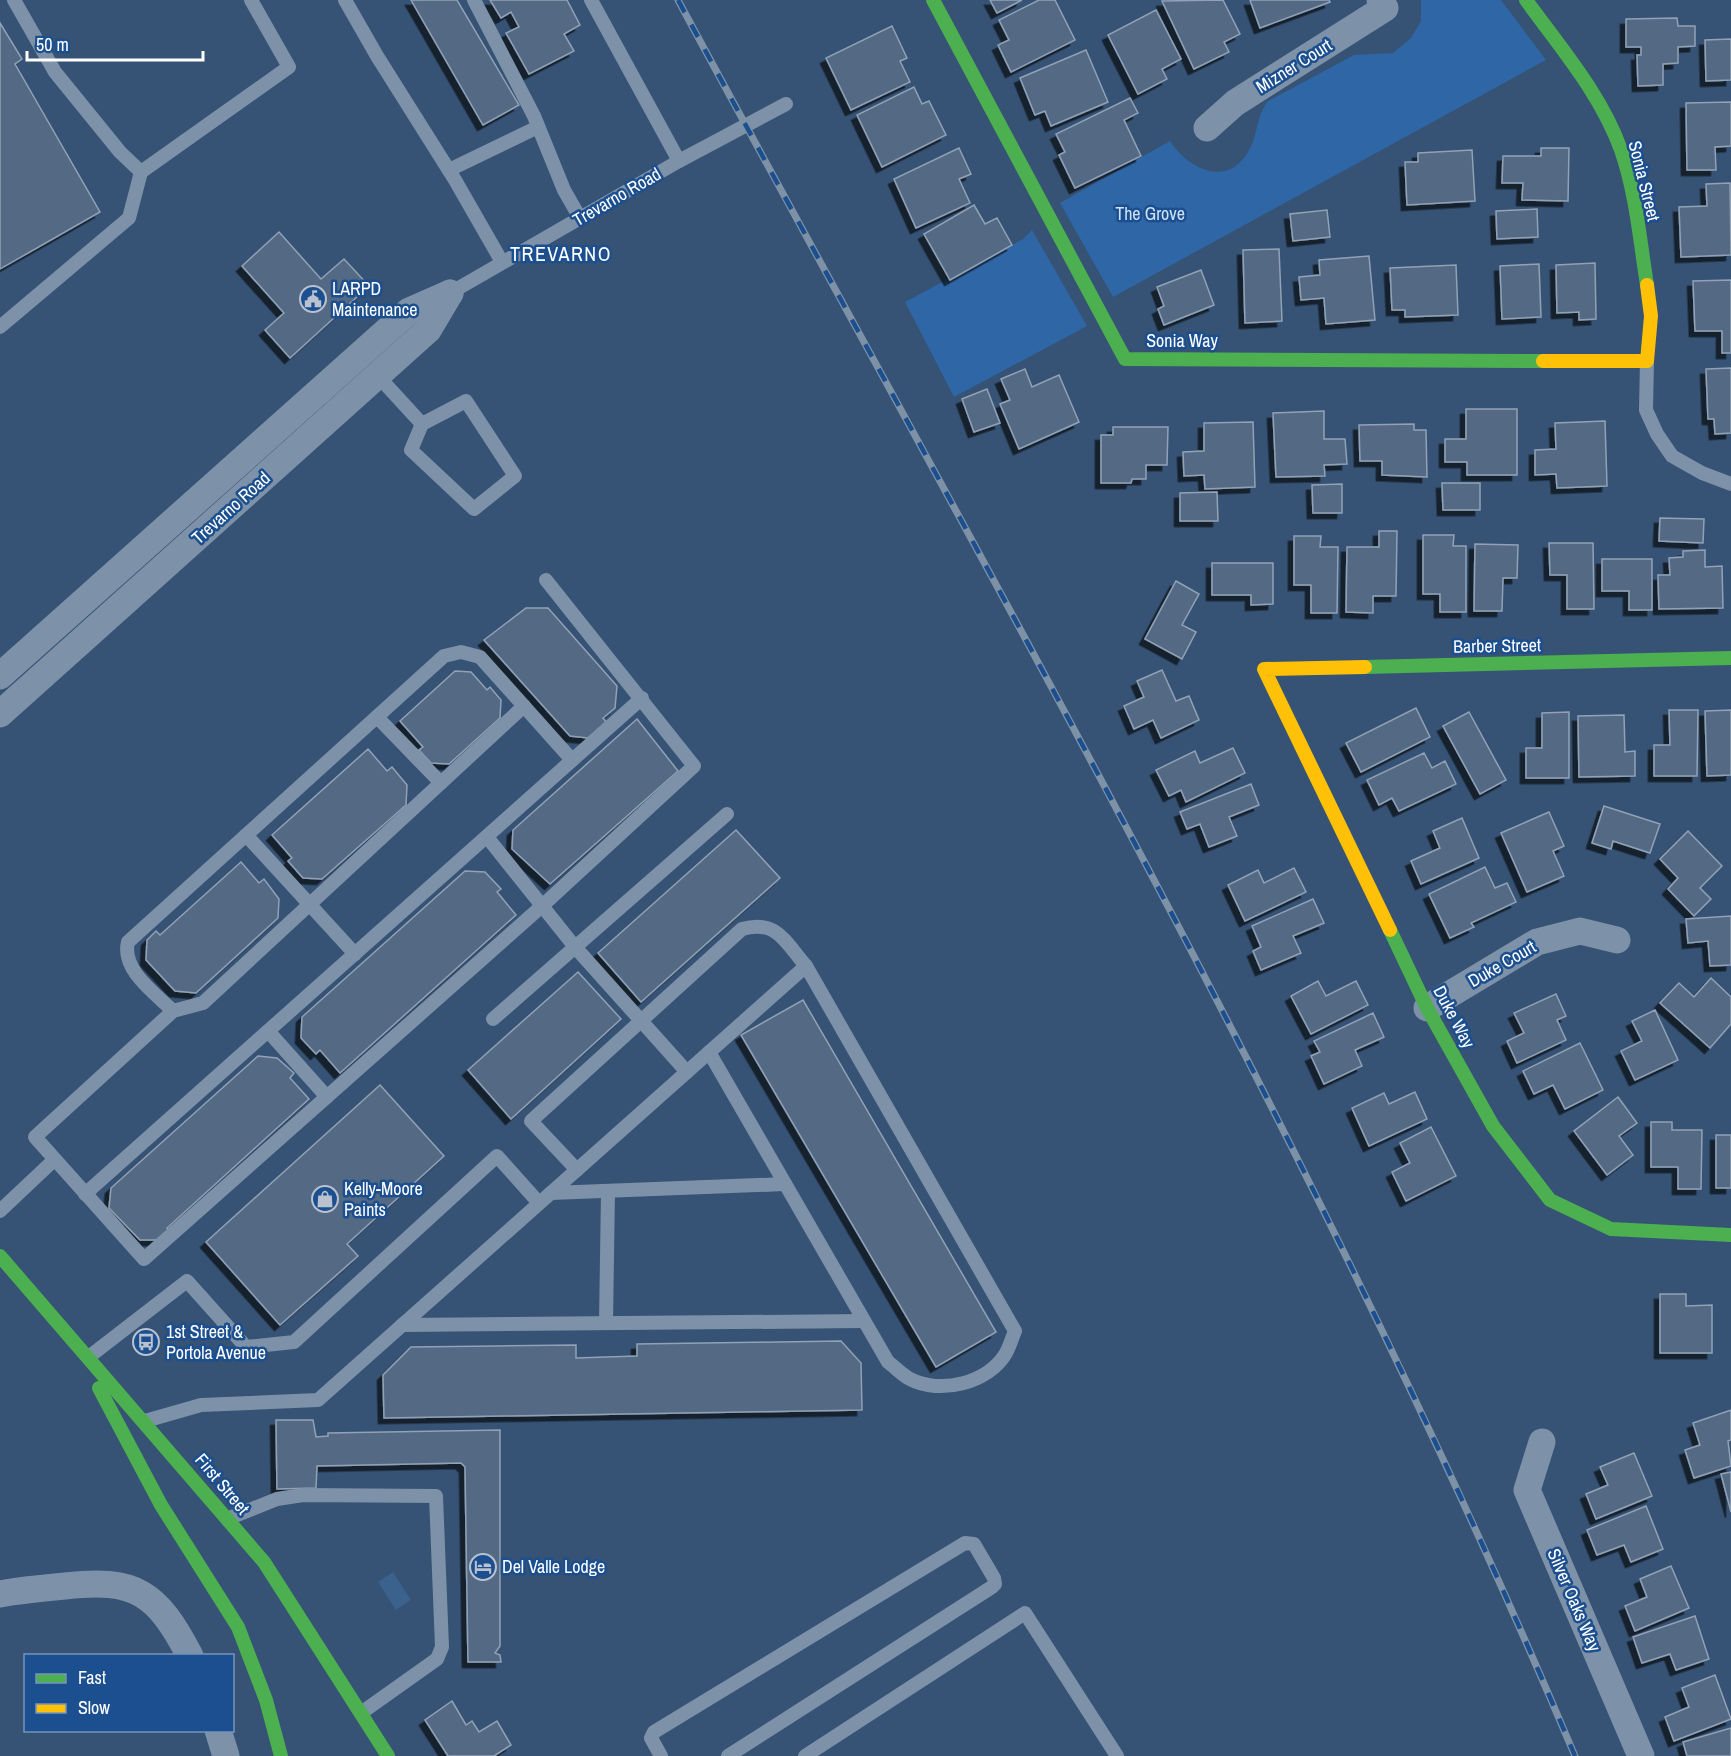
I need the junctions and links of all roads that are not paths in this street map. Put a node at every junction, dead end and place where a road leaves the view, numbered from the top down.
1 (14, 0) edge
2 (251, 0) edge
3 (345, 0) edge
4 (591, 0) edge
5 (933, 0) edge
6 (1526, 0) edge
7 (475, 1) edge
8 (1382, 4) edge
9 (786, 105) dead end
10 (538, 127) junction
11 (1207, 128) dead end
12 (679, 161) junction
13 (449, 170) junction
14 (141, 172) junction
15 (580, 218) junction
16 (502, 262) junction
17 (450, 293) junction
18 (0, 327) edge
19 (1647, 361) junction
20 (378, 376) junction
21 (422, 424) junction
22 (1731, 484) edge
23 (546, 580) dead end
24 (1731, 658) edge
25 (1264, 669) joint
26 (0, 676) edge
27 (642, 698) junction
28 (524, 706) junction
29 (0, 714) edge
30 (377, 717) junction
31 (572, 760) junction
32 (441, 783) junction
33 (727, 814) dead end
34 (246, 835) junction
35 (488, 837) junction
36 (309, 904) junction
37 (542, 906) junction
38 (1617, 940) dead end
39 (575, 947) junction
40 (355, 954) junction
41 (806, 966) junction
42 (1427, 1008) junction
43 (173, 1011) junction
44 (493, 1019) dead end
45 (640, 1021) junction
46 (268, 1031) junction
47 (709, 1052) junction
48 (687, 1072) junction
49 (327, 1097) junction
50 (54, 1160) junction
51 (577, 1170) junction
52 (785, 1184) junction
53 (608, 1191) junction
54 (551, 1193) junction
55 (85, 1194) junction
56 (539, 1203) junction
57 (0, 1211) edge
58 (1731, 1235) edge
59 (0, 1256) edge
60 (864, 1321) junction
61 (606, 1323) junction
62 (402, 1325) junction
63 (70, 1334) junction
64 (90, 1356) junction
65 (145, 1421) junction
66 (1542, 1442) dead end
67 (227, 1519) junction
68 (0, 1594) edge
69 (189, 1654) edge
70 (361, 1713) junction
71 (218, 1732) edge
72 (226, 1756) edge
73 (281, 1756) edge
74 (388, 1756) edge
75 (661, 1756) edge
76 (728, 1756) edge
77 (805, 1756) edge
78 (1117, 1756) edge
79 (1641, 1756) edge

1 - 14 lane
2 - 14 lane
3 - 13 lane
4 - 12 lane
5 - 19 street, Sonia Way
6 - 19 street, Sonia Street
7 - 10 lane
8 - 11 street, Mizner Court
9 - 12 lane, Trevarno Road
10 - 13 lane
10 - 15 lane
12 - 15 lane, Trevarno Road
13 - 16 lane
14 - 18 lane
15 - 16 lane, Trevarno Road
16 - 17 lane, Trevarno Road
17 - 20 street, Trevarno Road
17 - 26 street, Trevarno Road
19 - 22 lane
20 - 21 lane
20 - 29 street, Trevarno Road
21 - 21 lane
23 - 27 lane
24 - 25 street, Barber Street
25 - 42 street, Duke Way
27 - 31 lane
27 - 37 lane
28 - 30 lane
28 - 31 lane
28 - 32 lane
30 - 32 lane
30 - 34 lane
31 - 35 lane
32 - 36 lane
33 - 39 lane
34 - 36 lane
34 - 43 lane
35 - 37 lane
35 - 40 lane
36 - 40 lane
36 - 43 lane
37 - 39 lane
37 - 49 lane
38 - 42 street, Duke Court
39 - 44 lane
39 - 45 lane
40 - 46 lane
41 - 45 lane
41 - 47 lane
41 - 60 lane
42 - 58 street, Duke Way
43 - 50 lane
45 - 48 lane
45 - 51 lane
46 - 49 lane
46 - 55 lane
47 - 48 lane
47 - 52 lane
48 - 51 lane
49 - 55 lane
50 - 55 lane
50 - 57 lane
51 - 54 lane
52 - 53 lane
52 - 60 lane
53 - 54 lane
53 - 61 lane
54 - 56 lane
56 - 62 lane
56 - 64 lane
59 - 63 street, First Street
60 - 61 lane
61 - 62 lane
62 - 65 lane
63 - 64 street, First Street
63 - 73 street
64 - 65 street, First Street
65 - 67 street, First Street
66 - 79 street, Silver Oaks Way
67 - 70 street, First Street
67 - 70 lane
68 - 69 street
70 - 74 street, First Street
71 - 72 street
75 - 76 lane
77 - 78 lane

